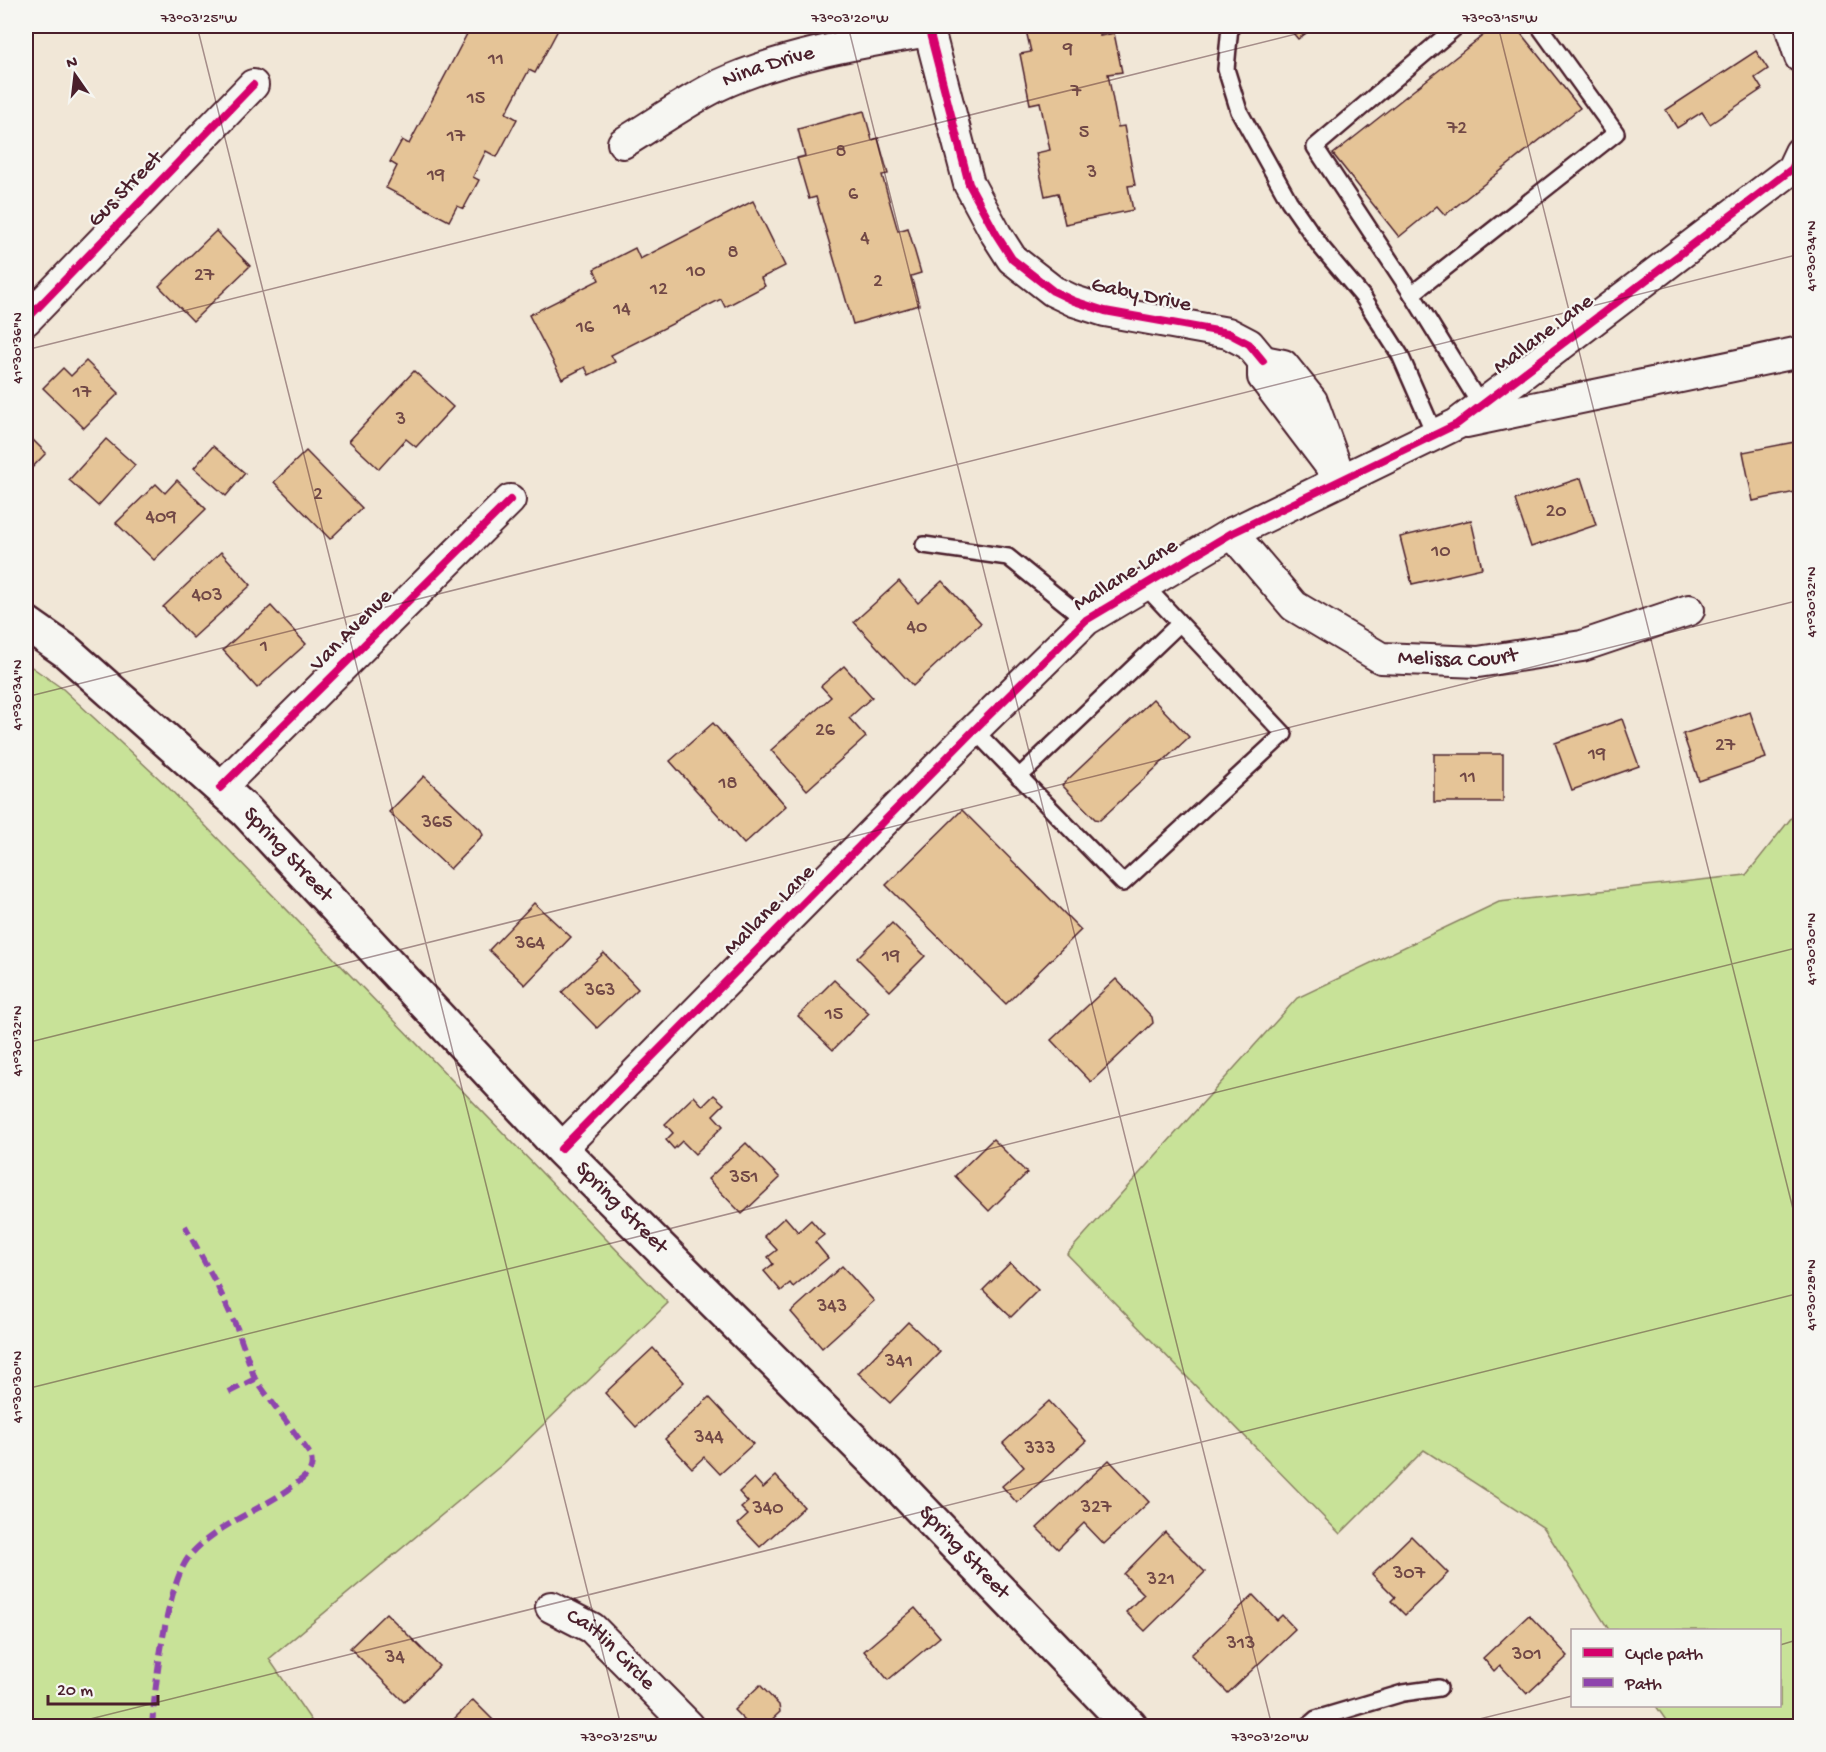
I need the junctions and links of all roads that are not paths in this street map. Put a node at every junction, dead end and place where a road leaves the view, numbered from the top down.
1 (1230, 26) edge
2 (1457, 26) edge
3 (1539, 26) edge
4 (1790, 26) edge
5 (929, 28) edge
6 (1800, 57) edge
7 (253, 85) dead end
8 (623, 143) dead end
9 (1800, 152) edge
10 (1412, 294) junction
11 (26, 320) edge
12 (1800, 352) edge
13 (1481, 406) junction
14 (1446, 429) junction
15 (1341, 480) junction
16 (510, 500) dead end
17 (1232, 533) junction
18 (924, 545) dead end
19 (1144, 585) junction
20 (1689, 610) dead end
21 (1086, 620) junction
22 (26, 623) edge
23 (1179, 624) junction
24 (974, 730) junction
25 (1019, 777) junction
26 (220, 788) junction
27 (561, 1149) junction
28 (551, 1607) dead end
29 (1439, 1688) dead end
30 (689, 1726) edge
31 (1130, 1726) edge
32 (1308, 1726) edge

1 - 14 lane
2 - 10 lane
3 - 10 lane
4 - 6 street
5 - 8 street, Nina Drive
5 - 15 street, Gaby Drive
7 - 11 street, Gus Street
9 - 13 street, Mallane Lane
10 - 13 lane
12 - 14 street, Mallane Lane
13 - 14 street, Mallane Lane
14 - 15 street, Mallane Lane
15 - 17 street, Mallane Lane
16 - 26 street, Van Avenue
17 - 19 street, Mallane Lane
17 - 20 street, Melissa Court
18 - 21 lane
19 - 21 street, Mallane Lane
19 - 23 lane
21 - 24 street, Mallane Lane
22 - 26 main road, Spring Street
23 - 25 lane
23 - 25 lane
24 - 25 lane
24 - 27 street, Mallane Lane
26 - 27 main road, Spring Street
27 - 31 main road, Spring Street
28 - 30 street, Caitlin Circle
29 - 32 lane

